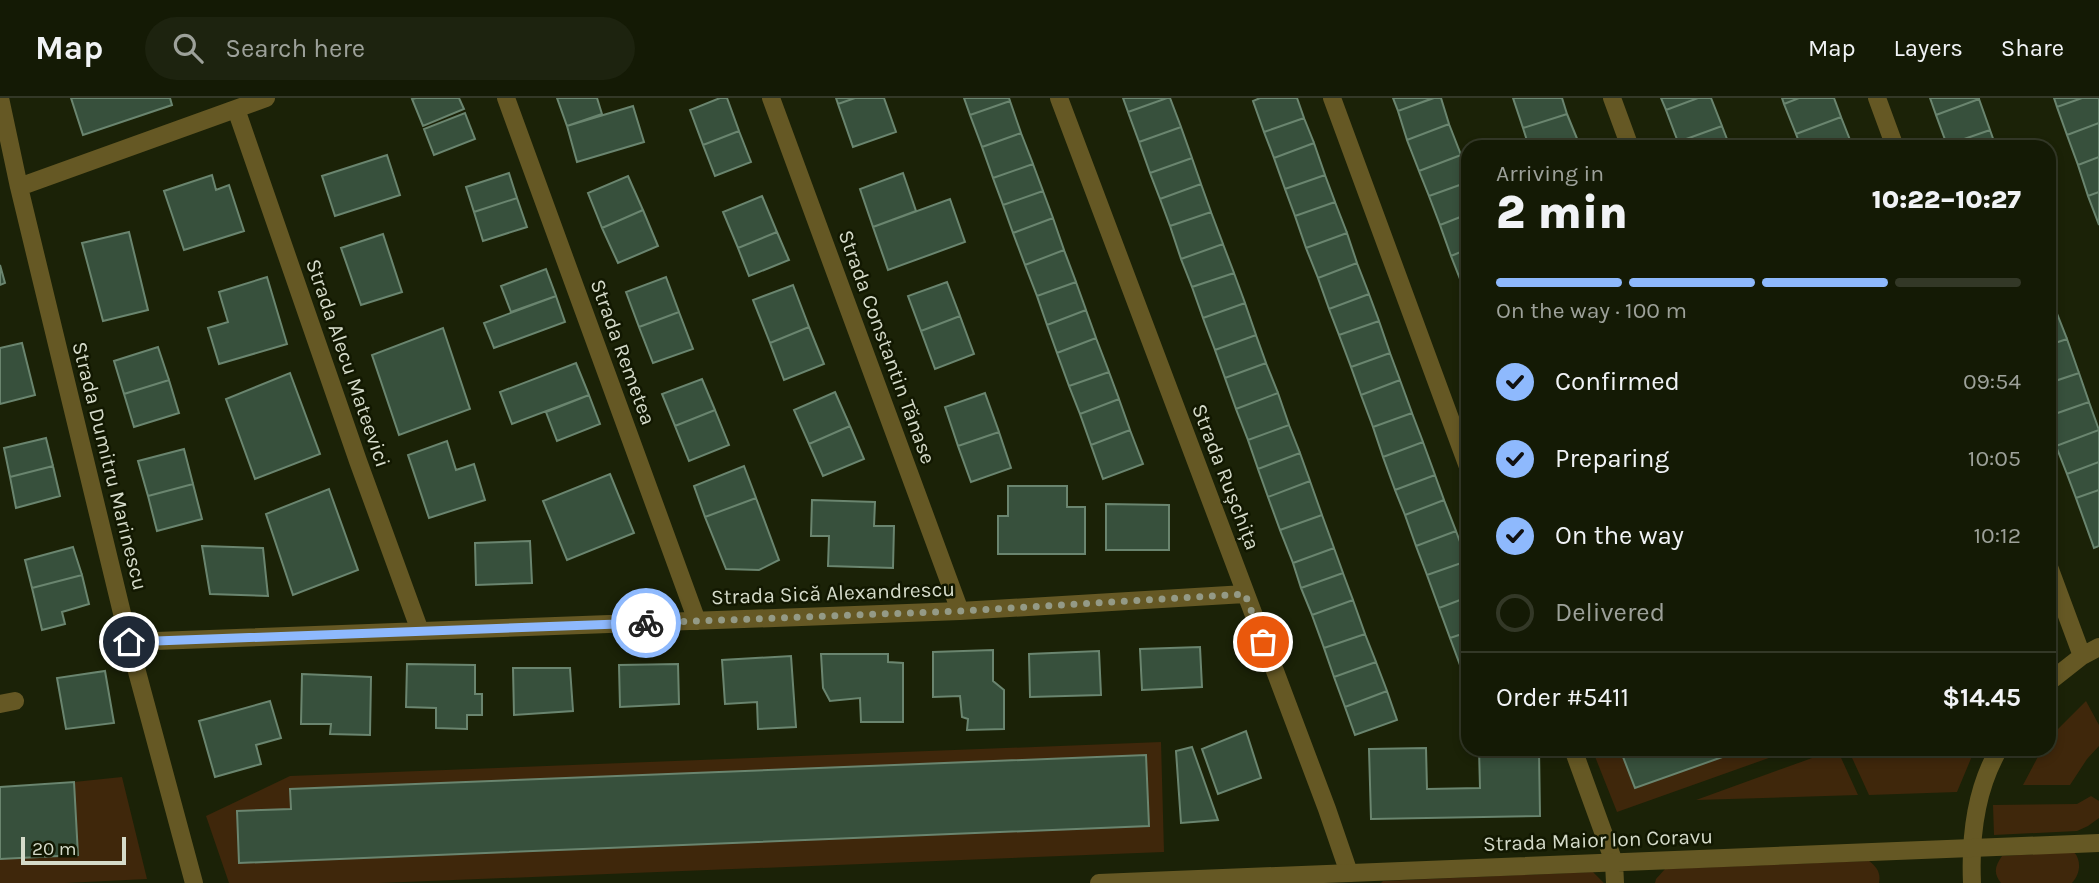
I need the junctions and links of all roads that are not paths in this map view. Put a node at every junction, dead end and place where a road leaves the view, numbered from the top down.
1 (0, 98) edge
2 (266, 98) edge
3 (506, 98) edge
4 (771, 98) edge
5 (1059, 98) edge
6 (1332, 98) edge
7 (1612, 98) edge
8 (1877, 98) edge
9 (236, 109) junction
10 (1627, 140) edge
11 (1892, 140) edge
12 (19, 187) junction
13 (1461, 448) edge
14 (2056, 586) edge
15 (1245, 594) junction
16 (960, 611) junction
17 (697, 621) junction
18 (420, 631) junction
19 (129, 642) junction
20 (2099, 647) edge
21 (2082, 656) junction
22 (2056, 676) edge
23 (1576, 756) edge
24 (1996, 756) edge
25 (2099, 843) edge
26 (1970, 848) junction
27 (1614, 862) junction
28 (1350, 878) edge
29 (194, 883) edge
30 (1099, 883) edge
31 (1615, 883) edge
32 (1972, 883) edge

1 - 12 street, Strada Dumitru Marinescu
2 - 9 street
3 - 17 street, Strada Remetea
4 - 16 street, Strada Constantin Tănase
5 - 15 street, Strada Rușchița
6 - 13 street
7 - 10 street
8 - 11 street
9 - 12 street
9 - 18 street, Strada Alecu Mateevici
12 - 19 street, Strada Dumitru Marinescu
14 - 21 street
15 - 16 street, Strada Sică Alexandrescu
15 - 28 street, Strada Rușchița
16 - 17 street, Strada Sică Alexandrescu
17 - 18 street, Strada Sică Alexandrescu
18 - 19 street, Strada Sică Alexandrescu
19 - 29 street, Strada Dumitru Marinescu
20 - 21 street
21 - 22 street
23 - 27 street
24 - 26 street
25 - 26 street, Strada Maior Ion Coravu
26 - 27 street, Strada Maior Ion Coravu
26 - 32 street
27 - 28 street, Strada Maior Ion Coravu
27 - 31 street
28 - 30 street, Strada Maior Ion Coravu

